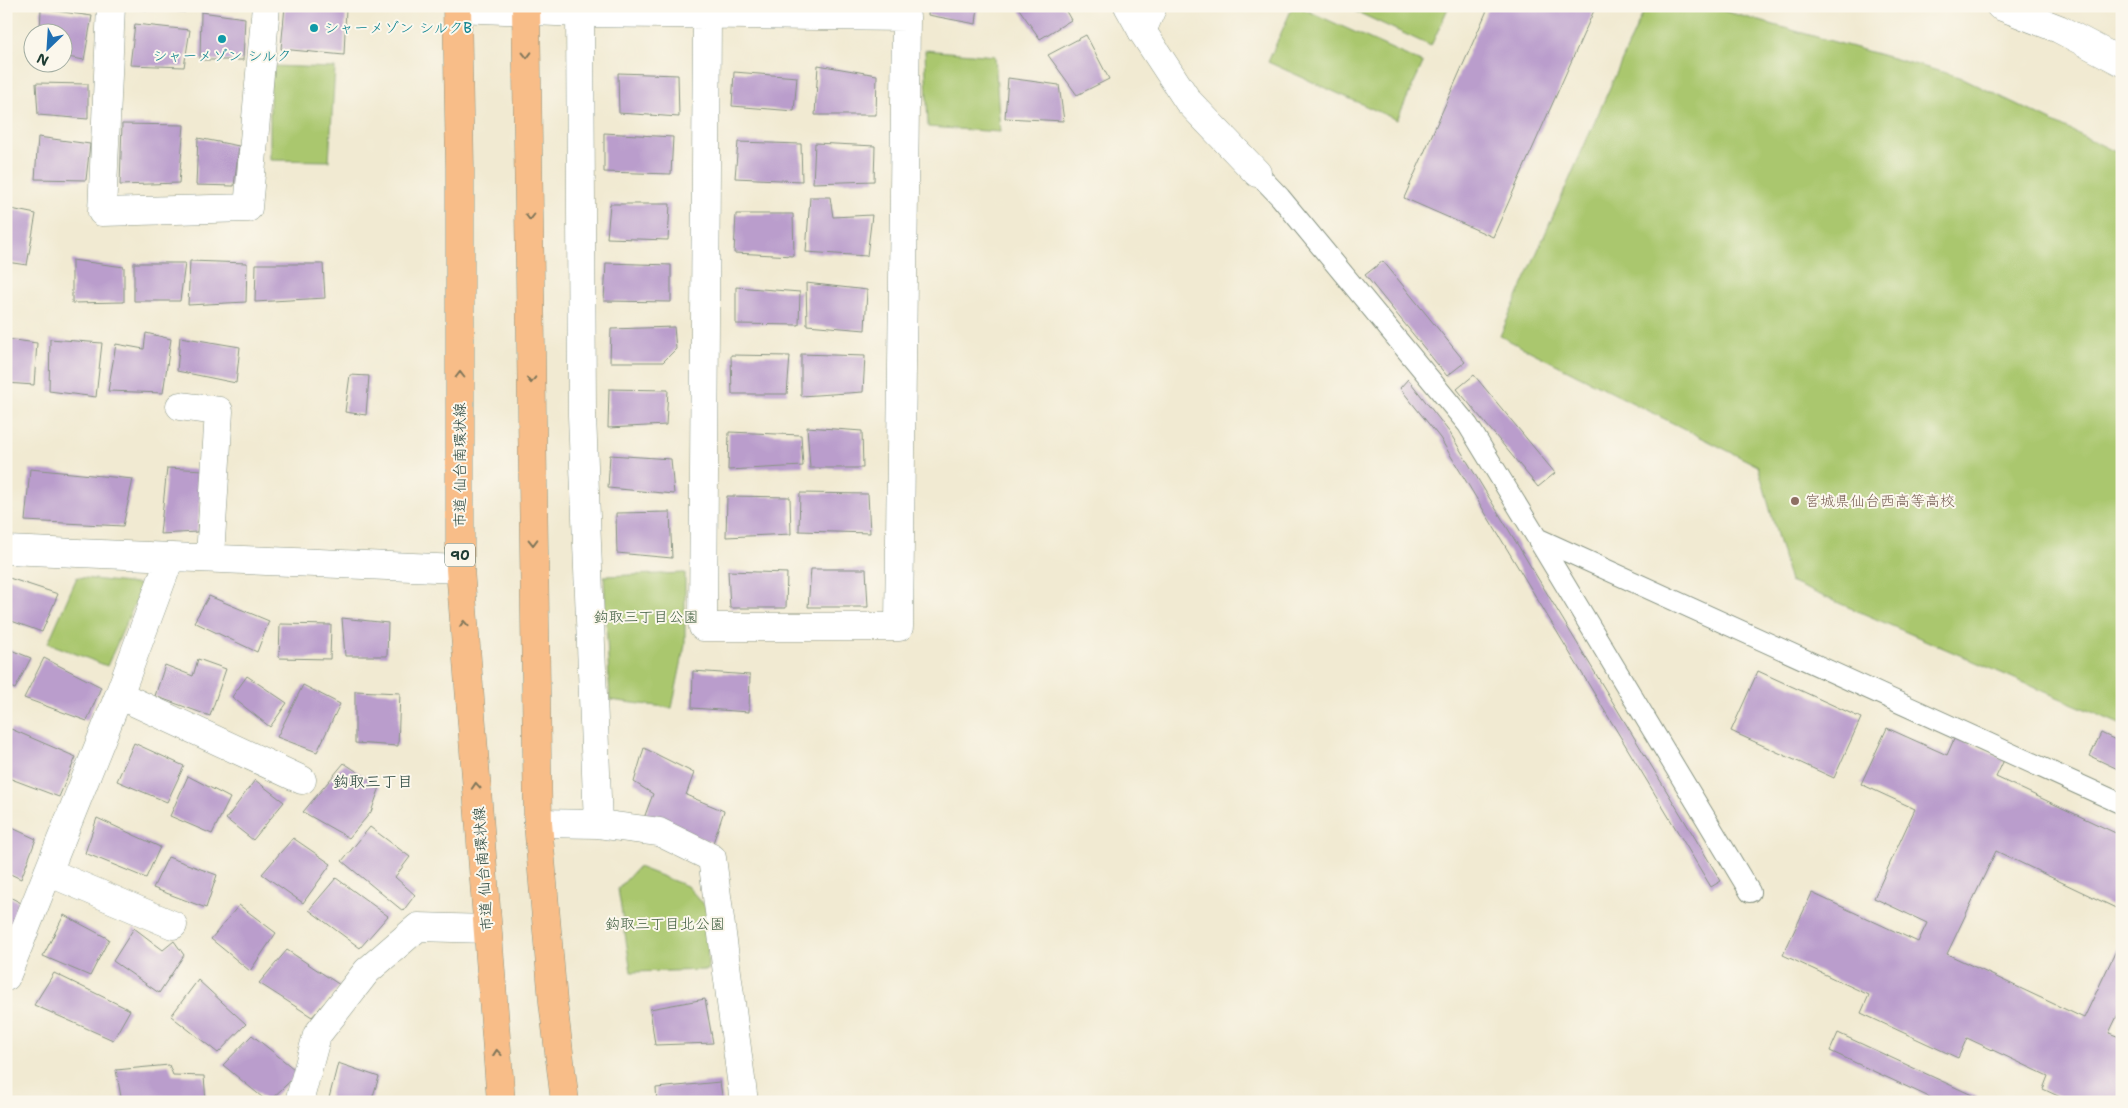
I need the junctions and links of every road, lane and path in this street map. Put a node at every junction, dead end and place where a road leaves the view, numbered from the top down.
1 (111, 6) edge
2 (266, 6) edge
3 (1128, 6) edge
4 (1153, 6) edge
5 (2000, 6) edge
6 (457, 7) edge
7 (526, 8) edge
8 (580, 10) edge
9 (905, 12) edge
10 (707, 15) junction
11 (1142, 31) junction
12 (2122, 62) edge
13 (1257, 173) joint
14 (180, 406) dead end
15 (1537, 538) junction
16 (6, 550) edge
17 (210, 557) junction
18 (170, 558) junction
19 (460, 569) junction
20 (119, 695) junction
21 (302, 780) dead end
22 (2122, 804) edge
23 (538, 823) junction
24 (598, 824) junction
25 (48, 872) junction
26 (1750, 892) dead end
27 (173, 925) dead end
28 (487, 929) junction
29 (6, 977) edge
30 (298, 1102) edge
31 (501, 1102) edge
32 (565, 1102) edge
33 (744, 1102) edge

1 - 2 street
3 - 11 street
4 - 11 street
5 - 12 street
6 - 7 street
19 -> 6 main road, 市道 仙台南環状線 / 90
7 - 8 street
7 -> 23 main road
8 - 10 street
8 - 24 street
9 - 10 street
9 - 10 street
11 - 13 street
13 - 15 lane
14 - 17 street
15 - 22 lane
15 - 26 lane
16 - 18 street
17 - 18 street
17 - 19 street
18 - 20 street
28 -> 19 main road, 市道 仙台南環状線 / 90
20 - 21 street
20 - 25 street
23 - 24 street
23 - 32 main road
24 - 33 street
25 - 27 street
25 - 29 street
28 - 30 street
31 -> 28 main road, 市道 仙台南環状線 / 90

